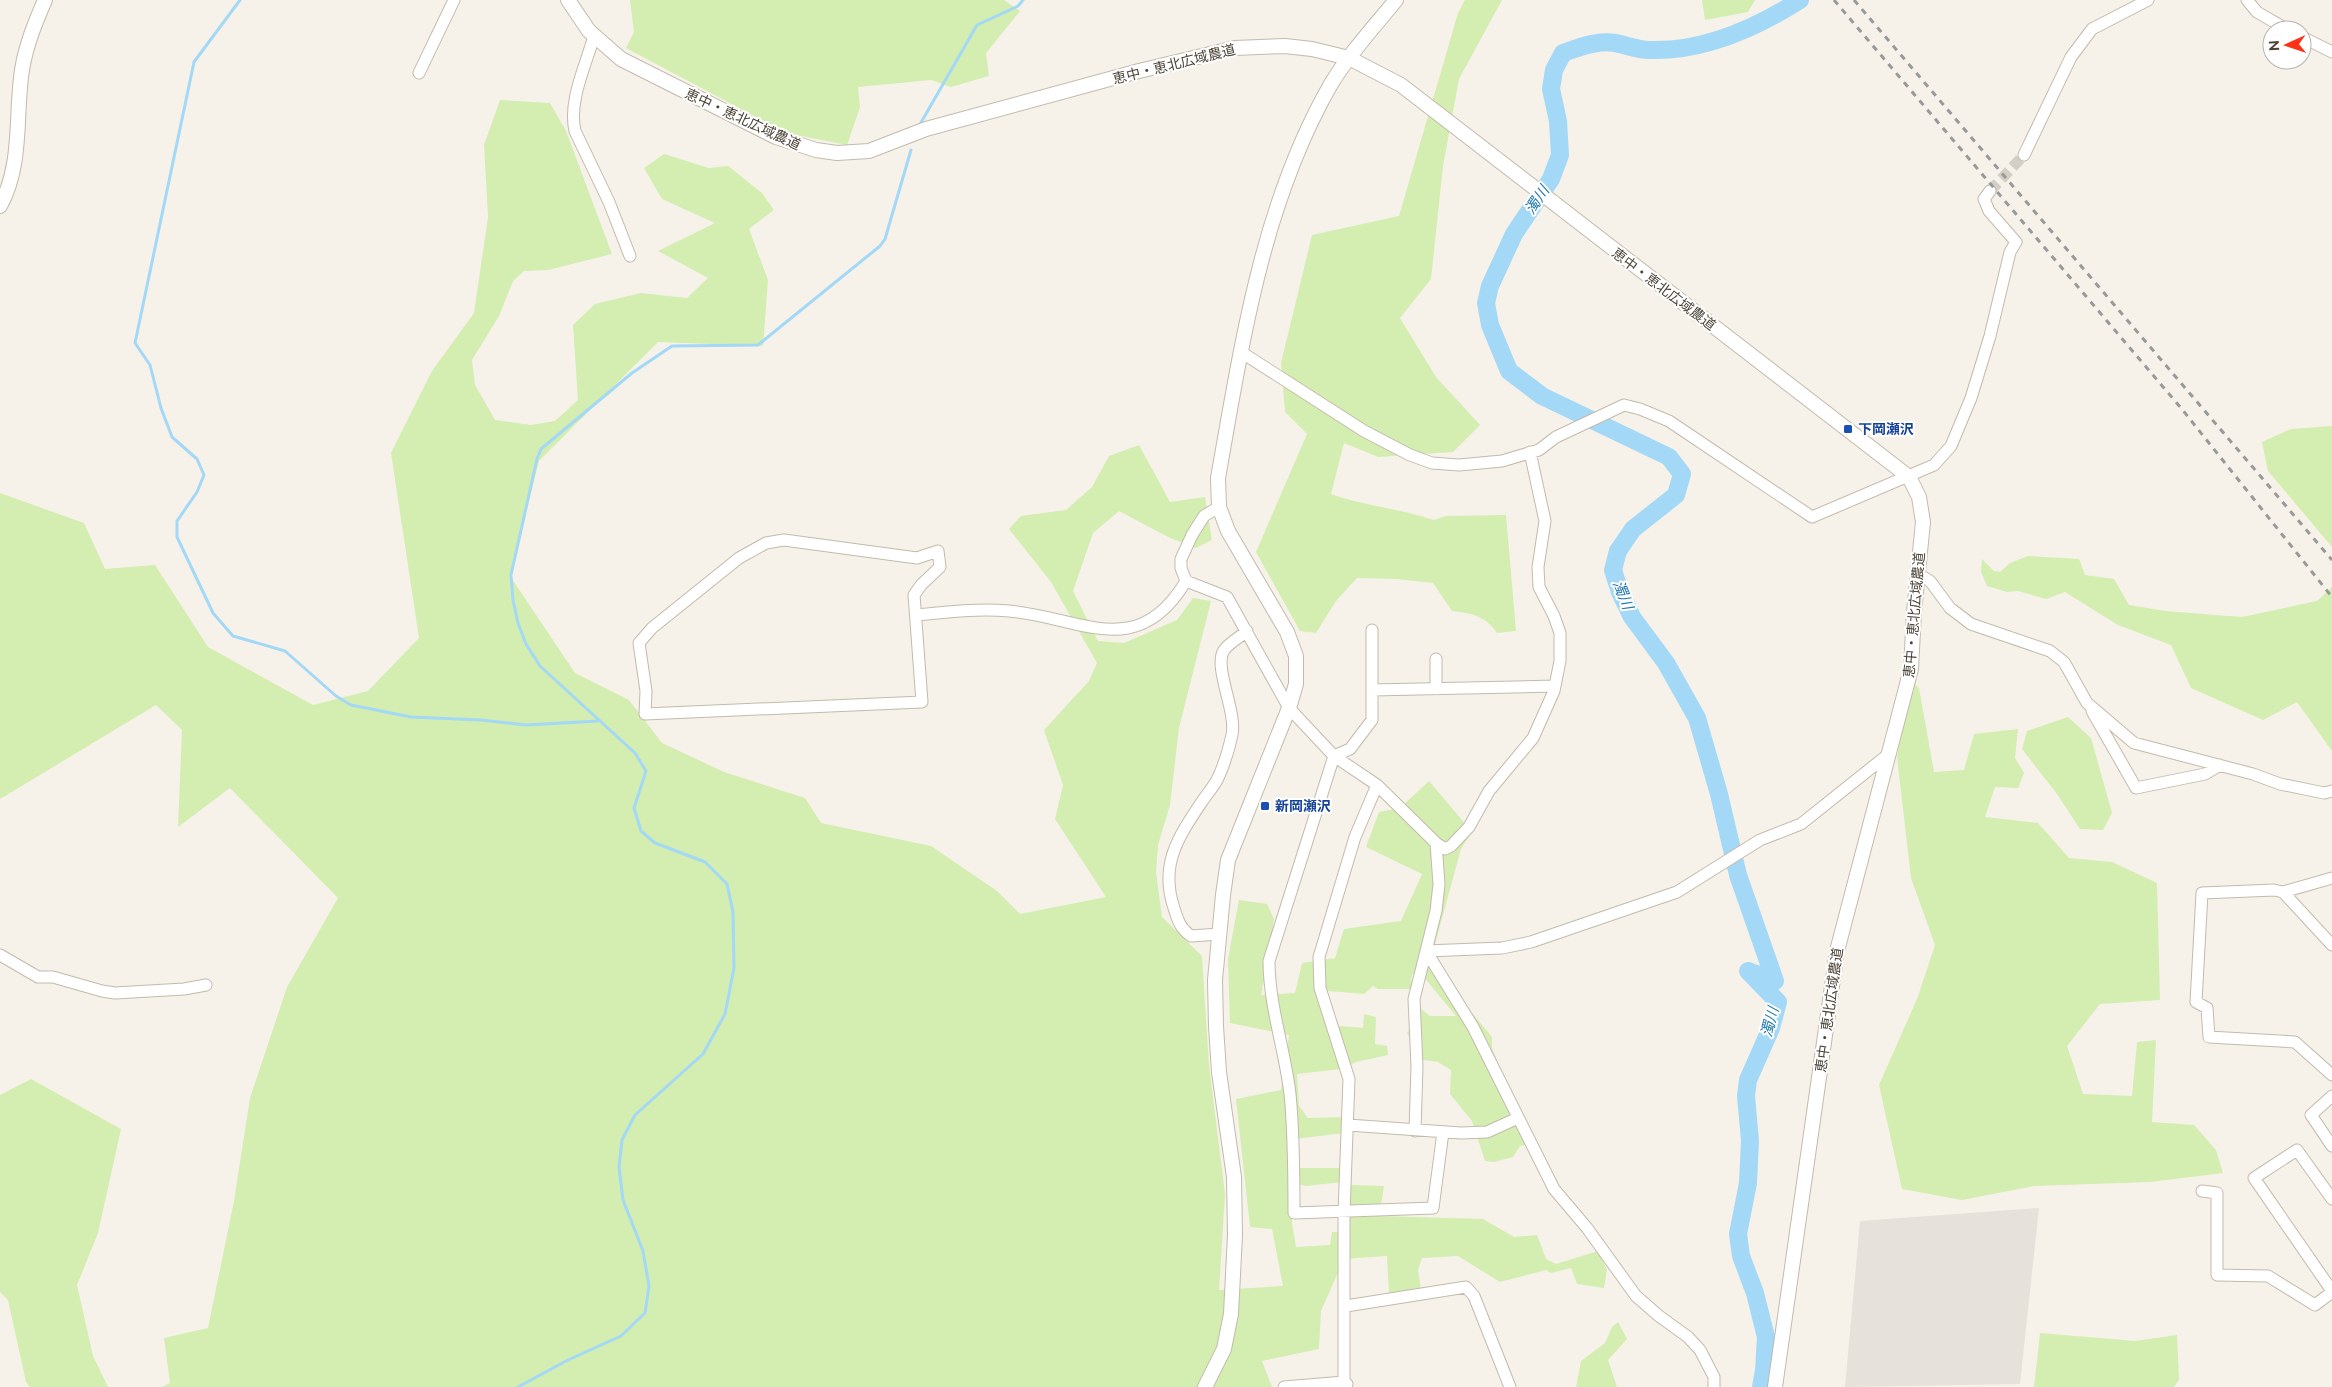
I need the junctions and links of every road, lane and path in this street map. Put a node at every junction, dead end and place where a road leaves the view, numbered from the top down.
1 (45, 0) edge
2 (454, 0) edge
3 (568, 0) edge
4 (1396, 0) edge
5 (2148, 0) edge
6 (2247, 0) edge
7 (2271, 20) edge
8 (594, 36) junction
9 (2312, 42) edge
10 (2332, 52) edge
11 (1349, 58) junction
12 (419, 73) dead end
13 (2024, 154) tunnel mouth
14 (1990, 191) tunnel mouth
15 (0, 206) edge
16 (630, 256) dead end
17 (1241, 352) junction
18 (1530, 452) junction
19 (1910, 478) junction
20 (1219, 507) junction
21 (1918, 574) junction
22 (1186, 581) junction
23 (917, 615) junction
24 (1372, 630) dead end
25 (1247, 631) junction
26 (1436, 658) dead end
27 (1555, 686) junction
28 (1436, 689) junction
29 (1372, 690) junction
30 (2087, 703) junction
31 (1289, 708) junction
32 (1890, 753) junction
33 (1334, 756) junction
34 (2220, 765) junction
35 (1377, 785) junction
36 (2332, 792) edge
37 (1436, 843) junction
38 (2332, 878) edge
39 (2284, 892) junction
40 (1219, 934) junction
41 (2332, 945) edge
42 (1426, 951) junction
43 (0, 955) edge
44 (206, 985) dead end
45 (2332, 1075) edge
46 (2332, 1096) edge
47 (1518, 1118) junction
48 (1348, 1125) junction
49 (1415, 1131) junction
50 (1443, 1132) junction
51 (2332, 1146) edge
52 (2202, 1191) dead end
53 (2332, 1199) edge
54 (1344, 1213) junction
55 (2332, 1292) edge
56 (1346, 1306) junction
57 (1345, 1385) edge
58 (1205, 1387) edge
59 (1284, 1387) edge
60 (1510, 1387) edge
61 (1714, 1387) edge
62 (1775, 1387) edge

1 - 15 street
2 - 12 street
3 - 8 street, 恵中・恵北広域農道
4 - 11 street
5 - 13 street
6 - 7 street
8 - 11 street, 恵中・恵北広域農道
8 - 16 street
9 - 10 street
11 - 17 street
11 - 19 street, 恵中・恵北広域農道
14 - 19 street
17 - 18 street
17 - 20 street
18 - 19 street
18 - 27 street
19 - 21 street, 恵中・恵北広域農道
20 - 22 street
20 - 31 street
21 - 30 street
21 - 32 street, 恵中・恵北広域農道
22 - 23 street
22 - 25 street
23 - 23 street
24 - 29 street
25 - 31 street
25 - 40 street
26 - 28 street
27 - 28 street
27 - 37 street
28 - 29 street
29 - 33 street
30 - 34 street
30 - 34 street
31 - 33 street
31 - 40 street
32 - 42 street
32 - 62 street, 恵中・恵北広域農道
33 - 35 street
33 - 54 street
34 - 36 street
35 - 37 street
35 - 48 street
37 - 42 street
38 - 39 street
39 - 41 street
39 - 45 street
40 - 58 street
42 - 47 street
42 - 49 street
43 - 44 street
46 - 51 street
47 - 50 street
47 - 61 street
48 - 49 street
48 - 54 street
49 - 50 street
50 - 54 street
52 - 55 street
53 - 55 street
54 - 56 street
56 - 57 street
56 - 60 street
57 - 59 street

